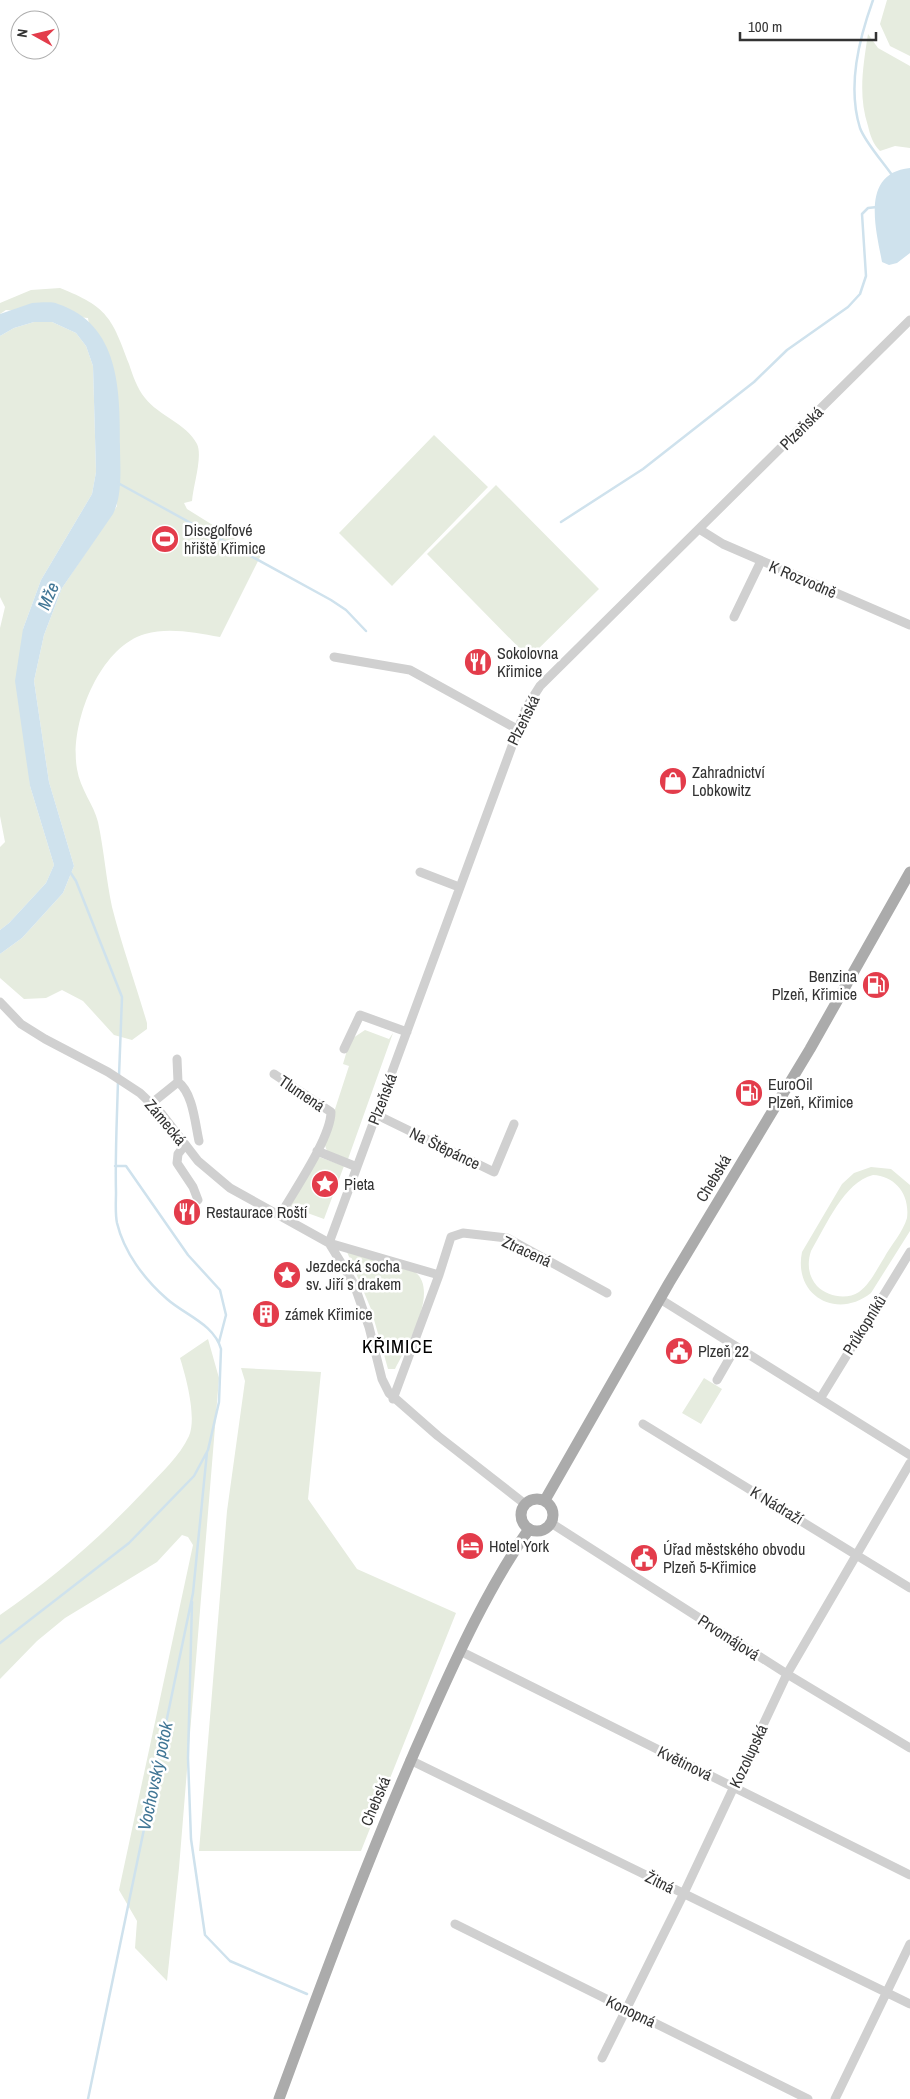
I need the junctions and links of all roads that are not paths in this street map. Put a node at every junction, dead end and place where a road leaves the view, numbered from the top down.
1 (910, 320) edge
2 (699, 529) junction
3 (761, 561) junction
4 (734, 617) dead end
5 (910, 625) edge
6 (334, 657) dead end
7 (517, 729) junction
8 (420, 872) dead end
9 (910, 872) edge
10 (459, 887) junction
11 (0, 1002) edge
12 (407, 1032) junction
13 (344, 1049) dead end
14 (177, 1059) dead end
15 (274, 1074) dead end
16 (178, 1082) junction
17 (152, 1103) junction
18 (376, 1114) junction
19 (514, 1124) dead end
20 (199, 1141) dead end
21 (185, 1145) junction
22 (317, 1151) junction
23 (357, 1167) junction
24 (198, 1200) dead end
25 (285, 1207) dead end
26 (329, 1243) junction
27 (910, 1252) edge
28 (439, 1276) junction
29 (607, 1293) dead end
30 (660, 1299) junction
31 (736, 1347) junction
32 (716, 1380) dead end
33 (820, 1399) junction
34 (396, 1402) junction
35 (643, 1424) dead end
36 (910, 1454) edge
37 (910, 1463) edge
38 (545, 1500) junction
39 (525, 1504) junction
40 (551, 1523) junction
41 (529, 1529) junction
42 (857, 1554) junction
43 (910, 1588) edge
44 (460, 1651) junction
45 (786, 1674) junction
46 (910, 1748) edge
47 (410, 1760) junction
48 (733, 1787) junction
49 (910, 1875) edge
50 (684, 1893) junction
51 (455, 1924) dead end
52 (910, 1944) edge
53 (887, 1992) junction
54 (910, 2004) edge
55 (627, 2009) junction
56 (602, 2058) dead end
57 (279, 2099) edge
58 (808, 2099) edge
59 (835, 2099) edge

1 - 2 street, Plzeňská
2 - 3 street, K Rozvodně
2 - 7 street, Plzeňská
3 - 4 street
3 - 5 street, K Rozvodně
6 - 7 street
7 - 10 street, Plzeňská
8 - 10 street
9 - 30 main road, Chebská
10 - 12 street, Plzeňská
11 - 17 street, Zámecká
12 - 13 street
12 - 18 street, Plzeňská
14 - 16 street
15 - 22 street, Tlumená
16 - 17 street
16 - 20 street
17 - 21 street, Zámecká
18 - 19 street, Na Štěpánce
18 - 23 street, Plzeňská
21 - 24 street
21 - 26 street, Zámecká
22 - 23 street
22 - 25 street
23 - 26 street, Plzeňská
26 - 28 street, Zámecká
26 - 34 street
27 - 33 street, Průkopníků
28 - 29 street, Ztracená
28 - 34 street
30 - 31 street
30 - 38 main road, Chebská
31 - 32 street
31 - 33 street
33 - 36 street
34 - 39 street
35 - 42 street, K Nádraží
37 - 42 street, Kozolupská
38 - 39 main road
38 - 40 main road
39 - 41 main road
40 - 41 main road
40 - 45 street, Prvomájová
41 - 44 main road, Chebská
42 - 43 street, K Nádraží
42 - 45 street, Kozolupská
44 - 47 main road, Chebská
44 - 48 street, Květinová
45 - 46 street, Prvomájová
45 - 48 street, Kozolupská
47 - 50 street, Žitná
47 - 57 main road, Chebská
48 - 49 street, Květinová
48 - 50 street, Kozolupská
50 - 53 street, Žitná
50 - 55 street, Kozolupská
51 - 55 street, Konopná
52 - 53 street
53 - 54 street, Žitná
53 - 59 street
55 - 56 street, Kozolupská
55 - 58 street, Konopná

